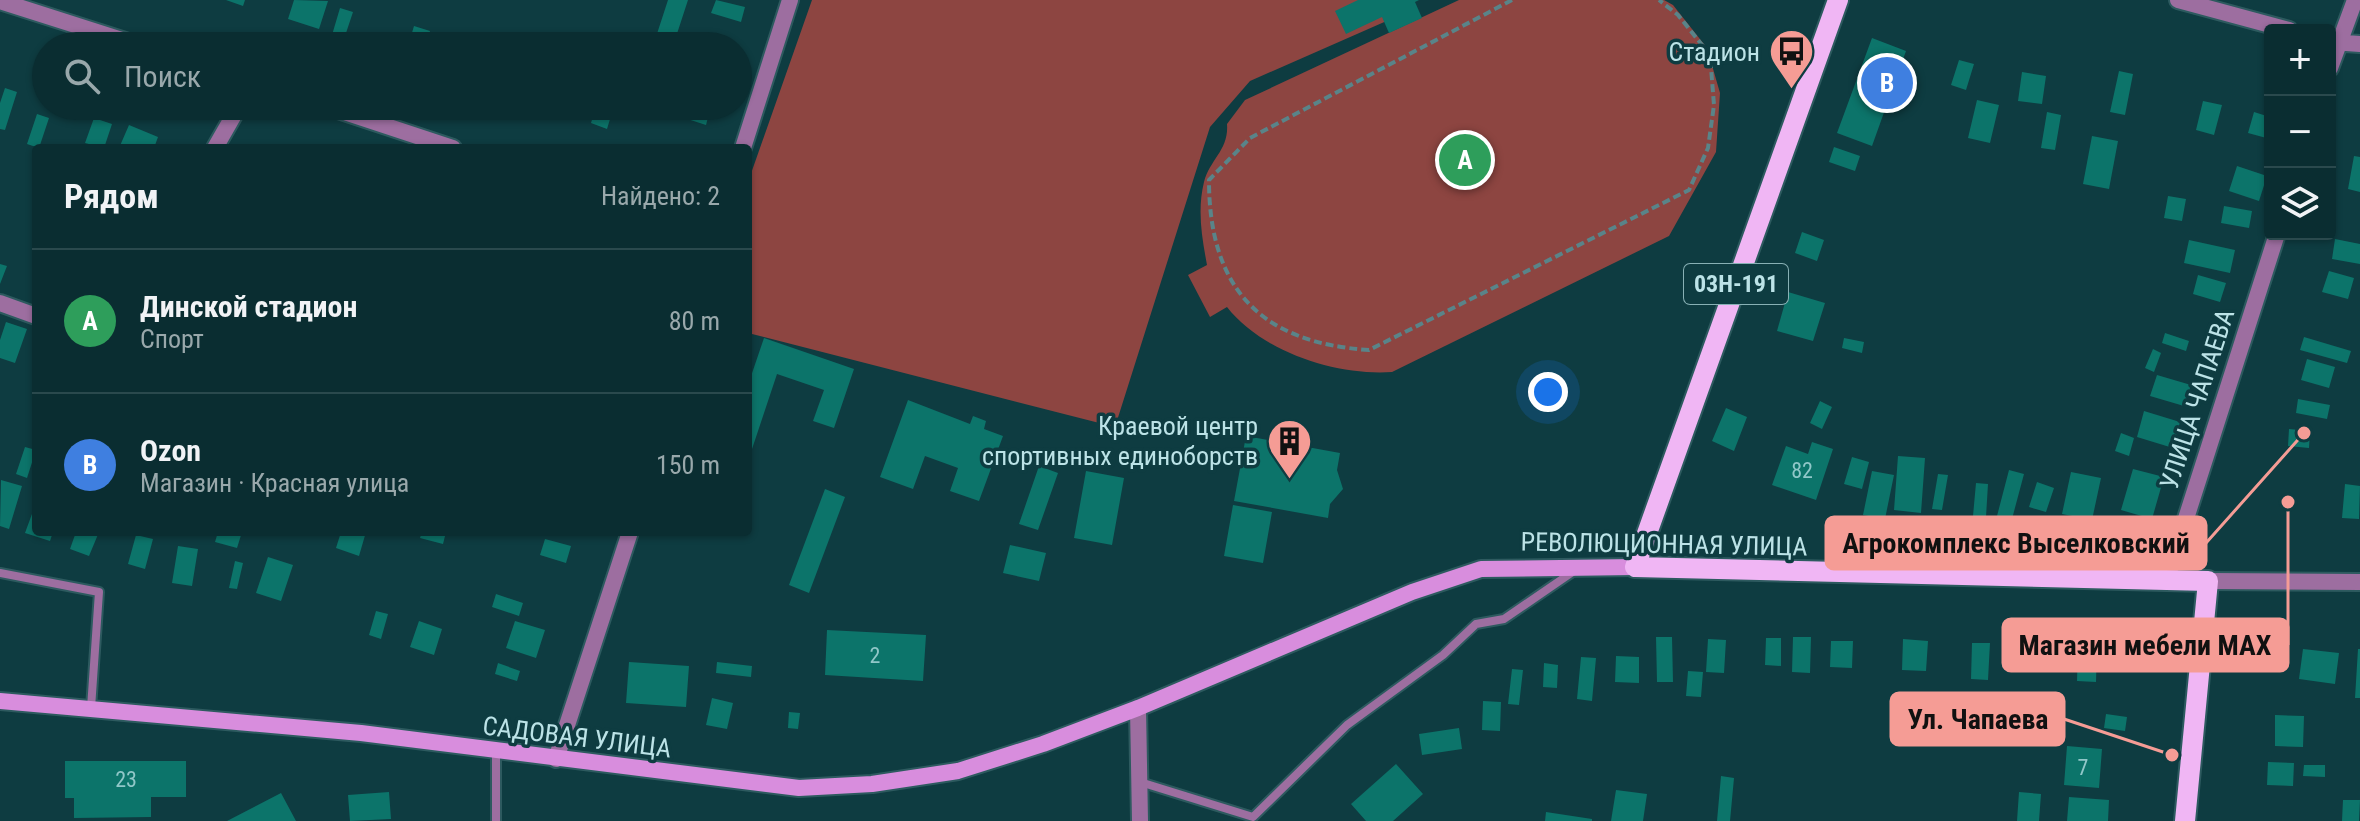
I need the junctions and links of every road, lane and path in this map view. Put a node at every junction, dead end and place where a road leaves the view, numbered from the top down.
1 (790, 0) edge
2 (1512, 0) edge
3 (1659, 0) edge
4 (1838, 0) edge
5 (2178, 0) edge
6 (2355, 0) edge
7 (0, 1) edge
8 (2267, 24) edge
9 (97, 32) edge
10 (2336, 38) edge
11 (2336, 42) edge
12 (2360, 44) edge
13 (231, 120) edge
14 (368, 120) edge
15 (752, 120) edge
16 (752, 120) edge
17 (217, 144) edge
18 (441, 144) edge
19 (744, 144) edge
20 (2275, 240) edge
21 (0, 303) edge
22 (32, 315) edge
23 (629, 536) edge
24 (1635, 567) junction
25 (1579, 568) junction
26 (0, 573) edge
27 (2166, 581) junction
28 (2208, 581) junction
29 (2360, 582) edge
30 (0, 701) edge
31 (91, 708) junction
32 (1138, 708) junction
33 (496, 751) junction
34 (556, 759) junction
35 (1139, 782) junction
36 (496, 821) edge
37 (1140, 821) edge
38 (2185, 821) edge

1 - 16 street
2 - 3 path
4 - 24 main road, 03Н-191
5 - 8 street
6 - 10 street
7 - 9 street
11 - 12 street
13 - 17 street
14 - 18 street
15 - 19 street
20 - 27 street, УЛИЦА ЧАПАЕВА
21 - 22 street
23 - 34 street
24 - 25 street, РЕВОЛЮЦИОННАЯ УЛИЦА
24 - 27 main road, РЕВОЛЮЦИОННАЯ УЛИЦА
25 - 32 street, РЕВОЛЮЦИОННАЯ УЛИЦА
25 - 35 lane
26 - 31 lane
27 - 28 main road, РЕВОЛЮЦИОННАЯ УЛИЦА
28 - 29 street, РЕВОЛЮЦИОННАЯ УЛИЦА
28 - 38 main road
30 - 31 street, САДОВАЯ УЛИЦА
31 - 33 street, САДОВАЯ УЛИЦА
32 - 34 street, САДОВАЯ УЛИЦА
32 - 35 street
33 - 34 street, САДОВАЯ УЛИЦА
33 - 36 lane
35 - 37 street

